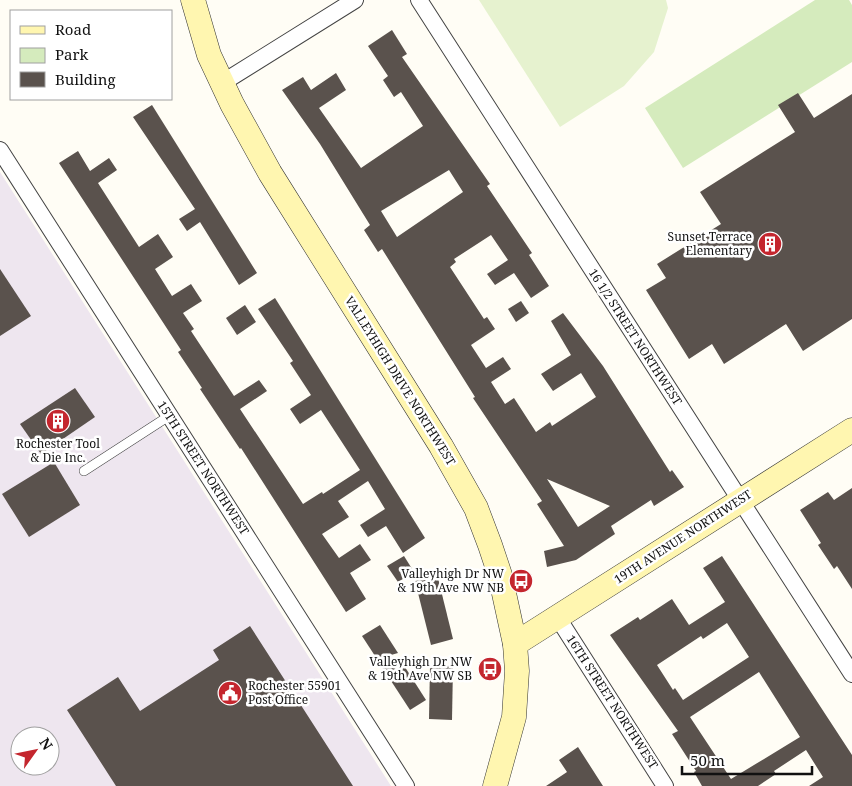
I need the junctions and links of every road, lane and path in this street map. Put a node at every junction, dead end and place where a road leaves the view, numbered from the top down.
1 (193, 0) edge
2 (355, 0) edge
3 (419, 0) edge
4 (222, 83) junction
5 (0, 150) edge
6 (169, 416) junction
7 (852, 430) edge
8 (84, 471) dead end
9 (740, 501) junction
10 (558, 618) junction
11 (514, 644) junction
12 (852, 674) edge
13 (406, 786) edge
14 (495, 786) edge
15 (665, 786) edge

1 - 4 main road, VALLEYHIGH DRIVE NORTHWEST
2 - 4 street
3 - 9 street, 16 1/2 STREET NORTHWEST
4 - 11 main road, VALLEYHIGH DRIVE NORTHWEST
5 - 6 street, 15TH STREET NORTHWEST
6 - 8 lane
6 - 13 street, 15TH STREET NORTHWEST
7 - 9 main road, 19TH AVENUE NORTHWEST
9 - 10 main road, 19TH AVENUE NORTHWEST
9 - 12 street, 16 1/2 STREET NORTHWEST
10 - 11 main road, 19TH AVENUE NORTHWEST
10 - 15 street, 16TH STREET NORTHWEST
11 - 14 main road, VALLEYHIGH DRIVE NORTHWEST

